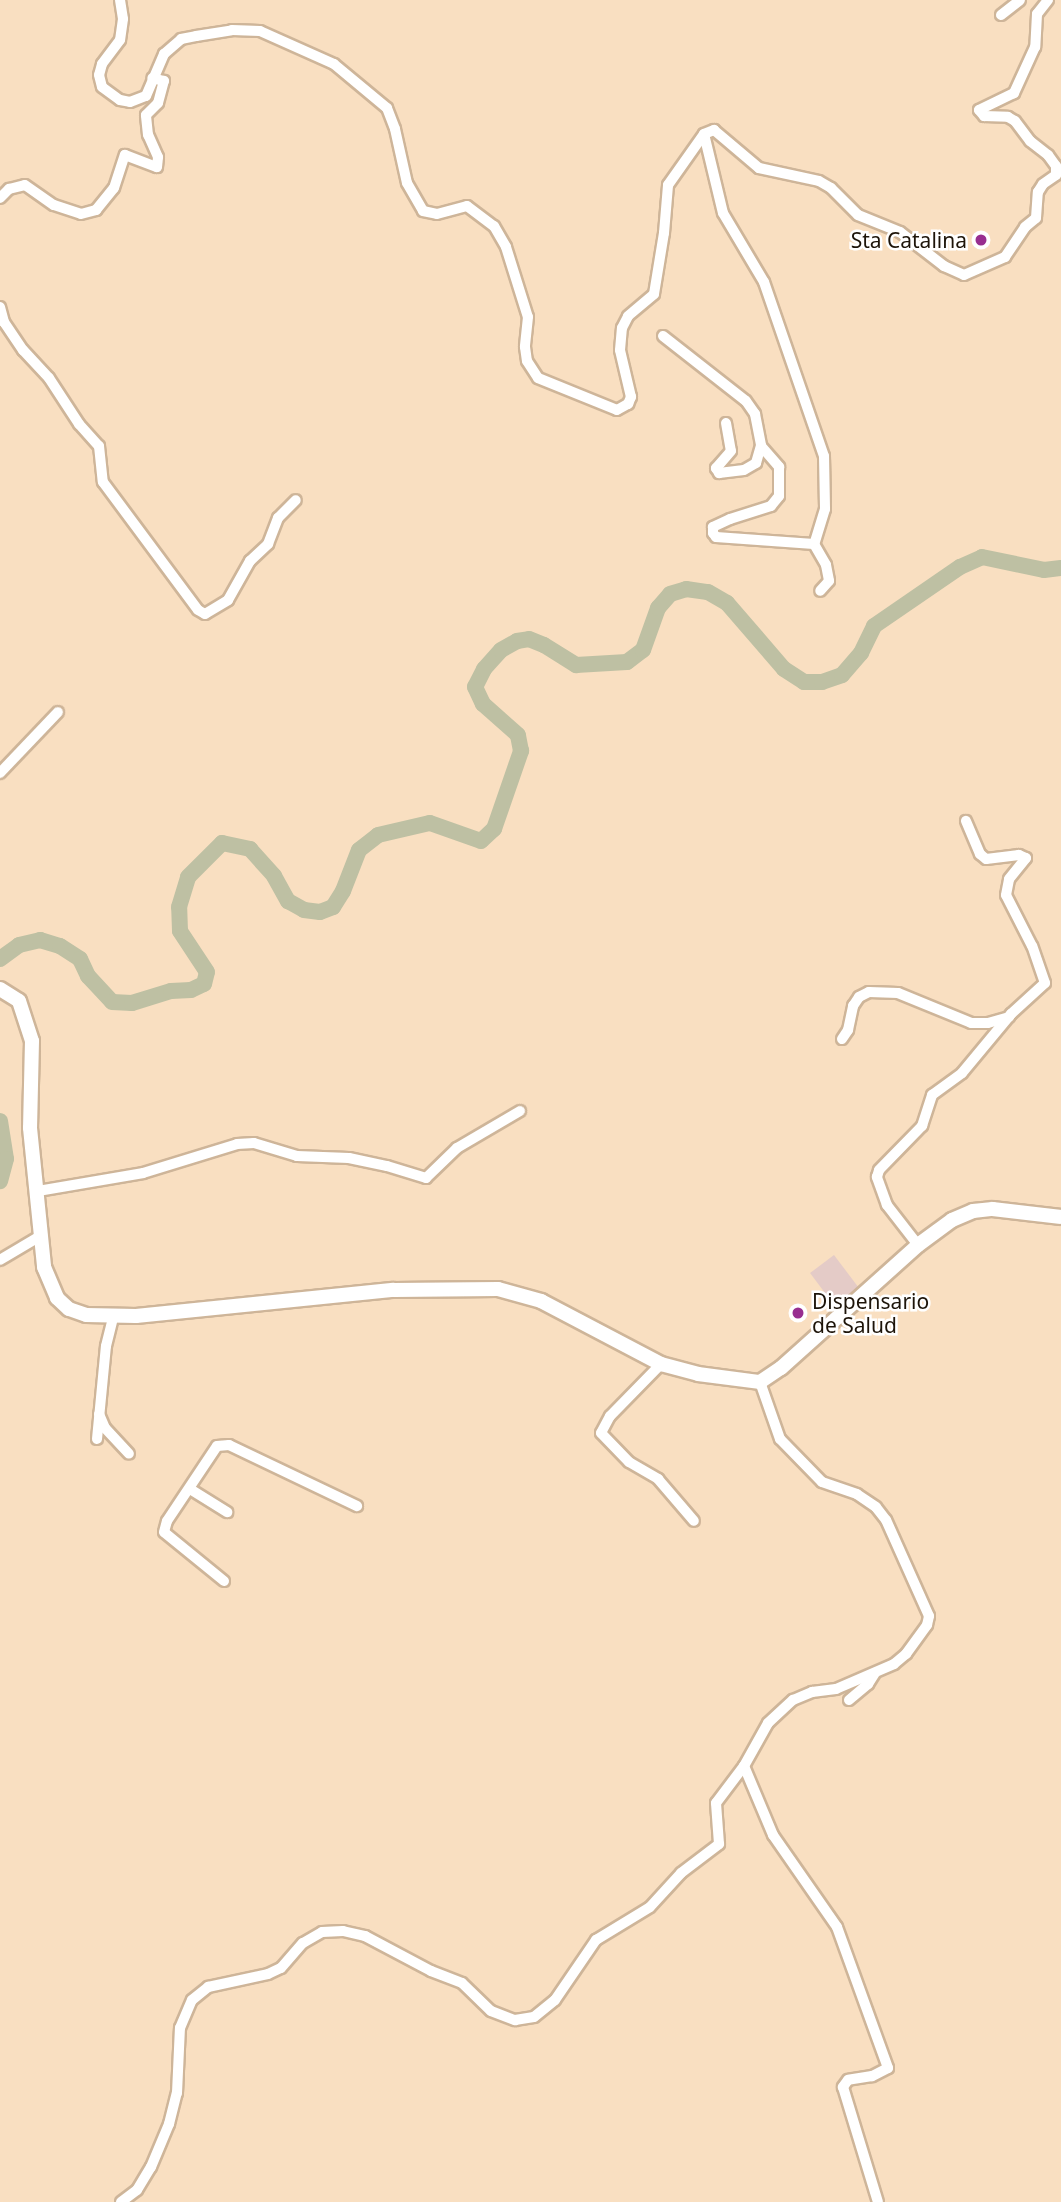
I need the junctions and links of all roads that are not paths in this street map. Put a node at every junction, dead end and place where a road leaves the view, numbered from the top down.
1 (120, 0) edge
2 (1048, 0) edge
3 (1017, 1) edge
4 (1001, 15) dead end
5 (152, 78) junction
6 (704, 134) junction
7 (1058, 177) edge
8 (0, 198) edge
9 (0, 307) edge
10 (663, 337) dead end
11 (726, 423) dead end
12 (761, 446) junction
13 (296, 500) dead end
14 (814, 544) junction
15 (820, 591) dead end
16 (58, 712) dead end
17 (0, 773) edge
18 (966, 821) dead end
19 (0, 989) edge
20 (1009, 1017) junction
21 (842, 1039) dead end
22 (520, 1111) dead end
23 (38, 1191) junction
24 (1061, 1217) edge
25 (41, 1234) junction
26 (918, 1245) junction
27 (0, 1260) edge
28 (113, 1317) junction
29 (662, 1364) junction
30 (760, 1382) junction
31 (99, 1413) junction
32 (97, 1439) dead end
33 (129, 1454) dead end
34 (190, 1489) junction
35 (356, 1506) dead end
36 (227, 1512) dead end
37 (694, 1521) dead end
38 (224, 1581) dead end
39 (875, 1672) junction
40 (849, 1700) dead end
41 (744, 1766) junction
42 (121, 2202) edge
43 (878, 2202) edge

1 - 5 street
2 - 7 street
3 - 4 street
5 - 6 street
5 - 8 street
6 - 7 street
6 - 14 street
9 - 13 street
10 - 12 street
11 - 12 street
12 - 14 street
14 - 15 street
16 - 17 street
18 - 20 street
19 - 23 street
20 - 21 street
20 - 26 street
22 - 23 street
23 - 25 street
24 - 26 street
25 - 27 street
25 - 28 street
26 - 30 street
28 - 29 street
28 - 31 street
29 - 30 street
29 - 37 street
30 - 39 street
31 - 32 street
31 - 33 street
34 - 35 street
34 - 36 street
34 - 38 street
39 - 40 street
39 - 41 street
41 - 42 street
41 - 43 street

